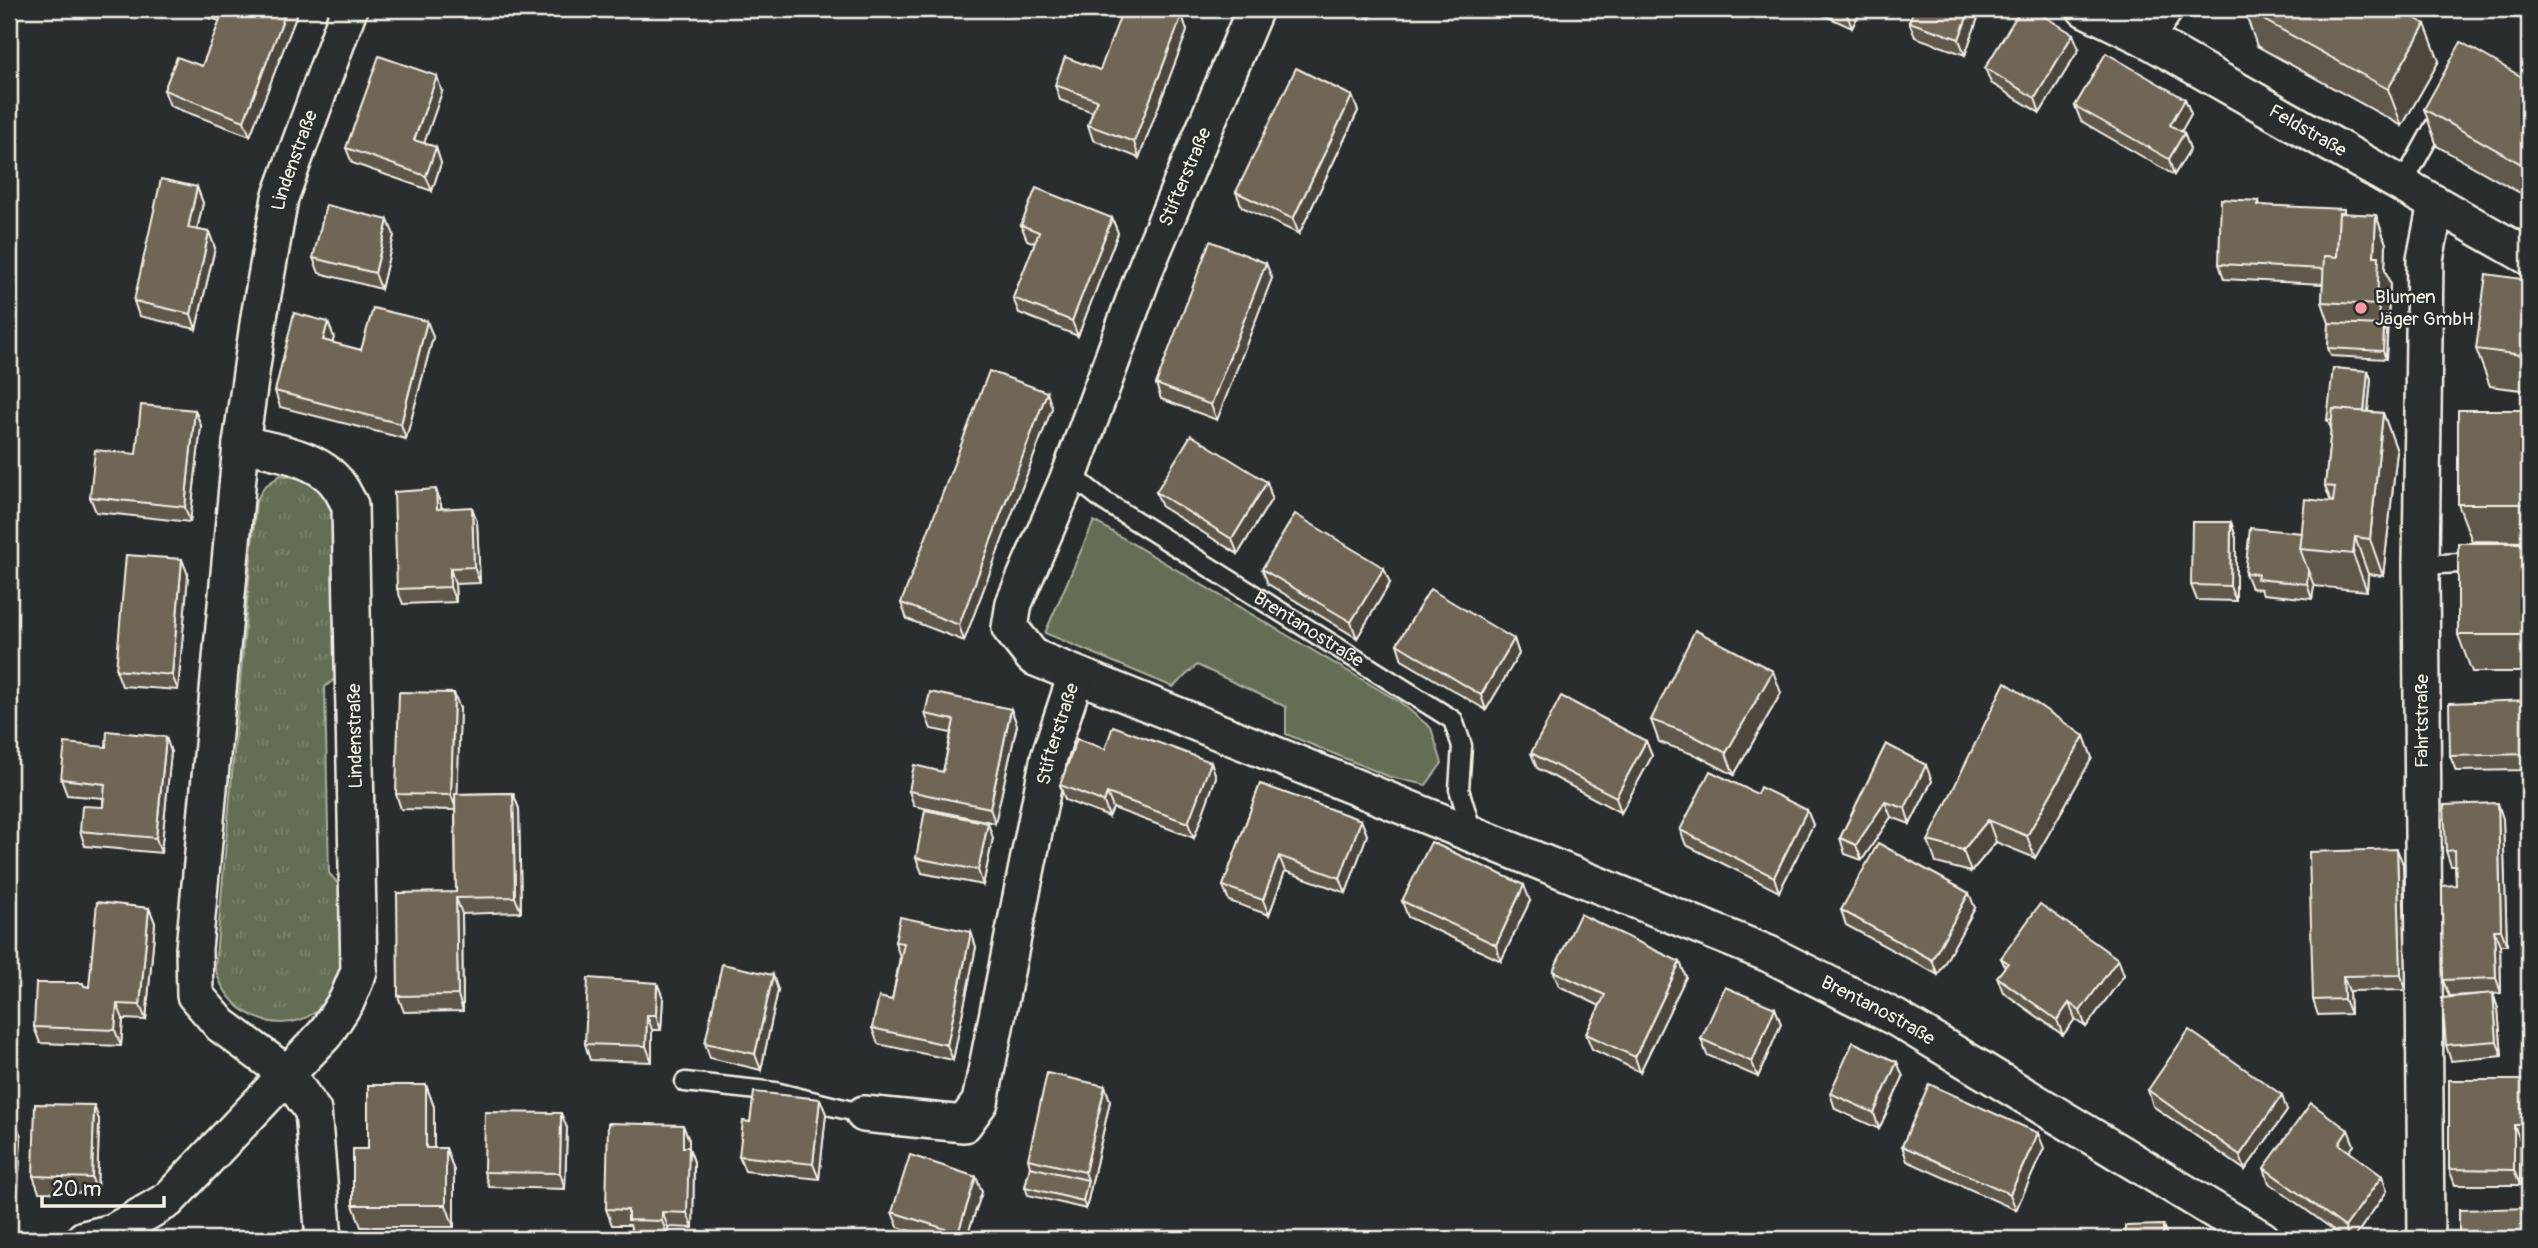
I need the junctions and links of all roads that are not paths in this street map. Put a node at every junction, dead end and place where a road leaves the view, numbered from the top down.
1 (349, 9) edge
2 (1255, 9) edge
3 (2085, 9) edge
4 (2165, 9) edge
5 (2146, 38) junction
6 (2451, 96) edge
7 (2402, 185) junction
8 (2436, 204) junction
9 (2529, 257) edge
10 (241, 444) junction
11 (1070, 474) junction
12 (2502, 561) edge
13 (2421, 565) junction
14 (1076, 675) junction
15 (1472, 832) junction
16 (286, 1073) junction
17 (685, 1082) dead end
18 (864, 1114) joint
19 (84, 1239) edge
20 (324, 1239) edge
21 (2262, 1239) edge
22 (2426, 1239) edge

1 - 10 street, Lindenstraße
2 - 11 street, Stifterstraße
3 - 5 street, Feldstraße
4 - 5 street
5 - 7 street, Feldstraße
6 - 7 lane
7 - 8 street, Feldstraße
8 - 9 street, Feldstraße
8 - 13 street, Fahrtstraße
10 - 16 street, Lindenstraße
10 - 16 street, Lindenstraße
11 - 14 street, Stifterstraße
11 - 15 lane, Brentanostraße
12 - 13 lane
13 - 22 street, Fahrtstraße
14 - 15 street, Brentanostraße
14 - 18 street, Stifterstraße
15 - 21 street, Brentanostraße
16 - 19 street
16 - 20 street, Lindenstraße
17 - 18 lane, Stifterstraße

